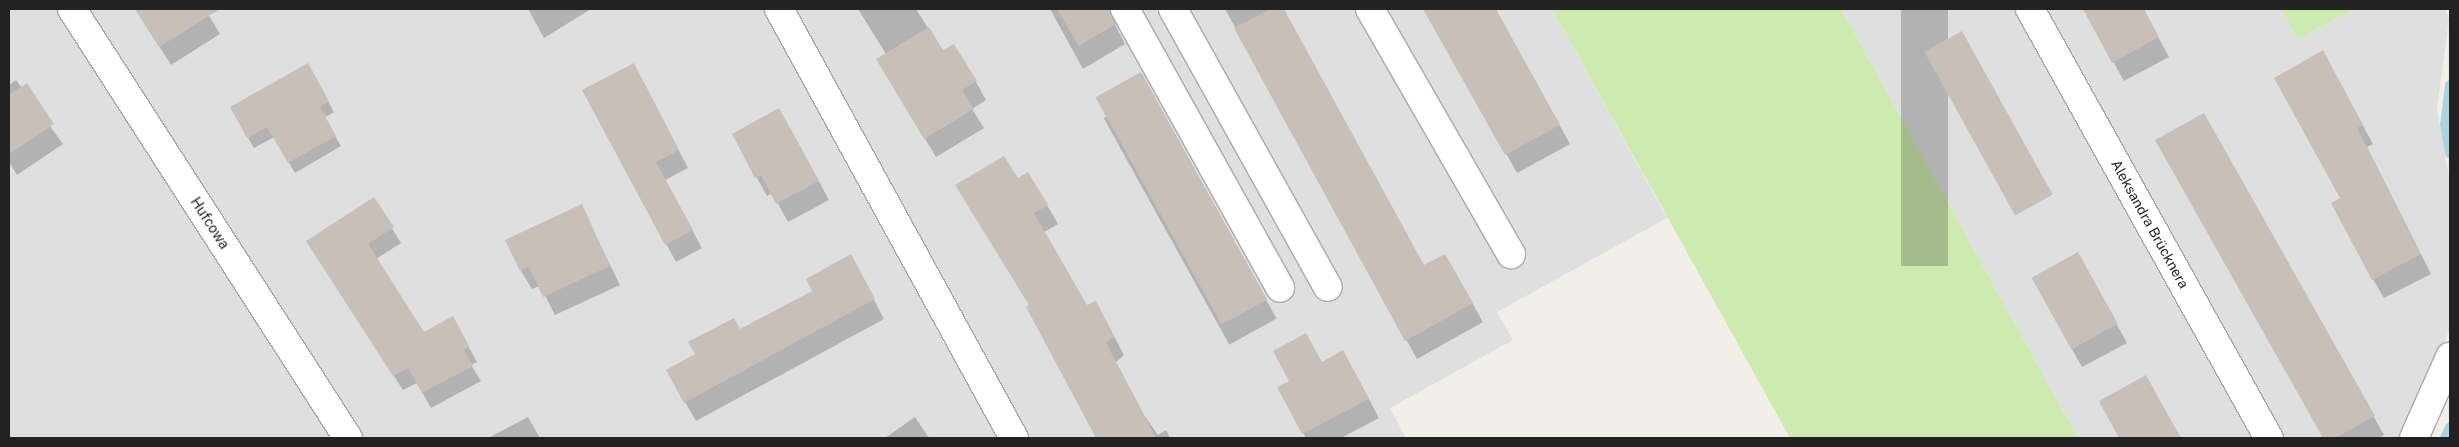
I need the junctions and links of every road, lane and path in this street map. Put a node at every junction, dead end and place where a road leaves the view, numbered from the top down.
1 (72, 9) edge
2 (779, 9) edge
3 (1124, 9) edge
4 (1173, 9) edge
5 (1370, 9) edge
6 (2030, 9) edge
7 (1511, 254) dead end
8 (1328, 287) dead end
9 (1280, 288) dead end
10 (2450, 357) edge
11 (348, 438) edge
12 (1014, 438) edge
13 (2269, 438) edge
14 (2414, 438) edge

1 - 11 street, Hufcowa
2 - 12 street
3 - 9 street
4 - 8 street
5 - 7 street
6 - 13 street, Aleksandra Brücknera
10 - 14 street

